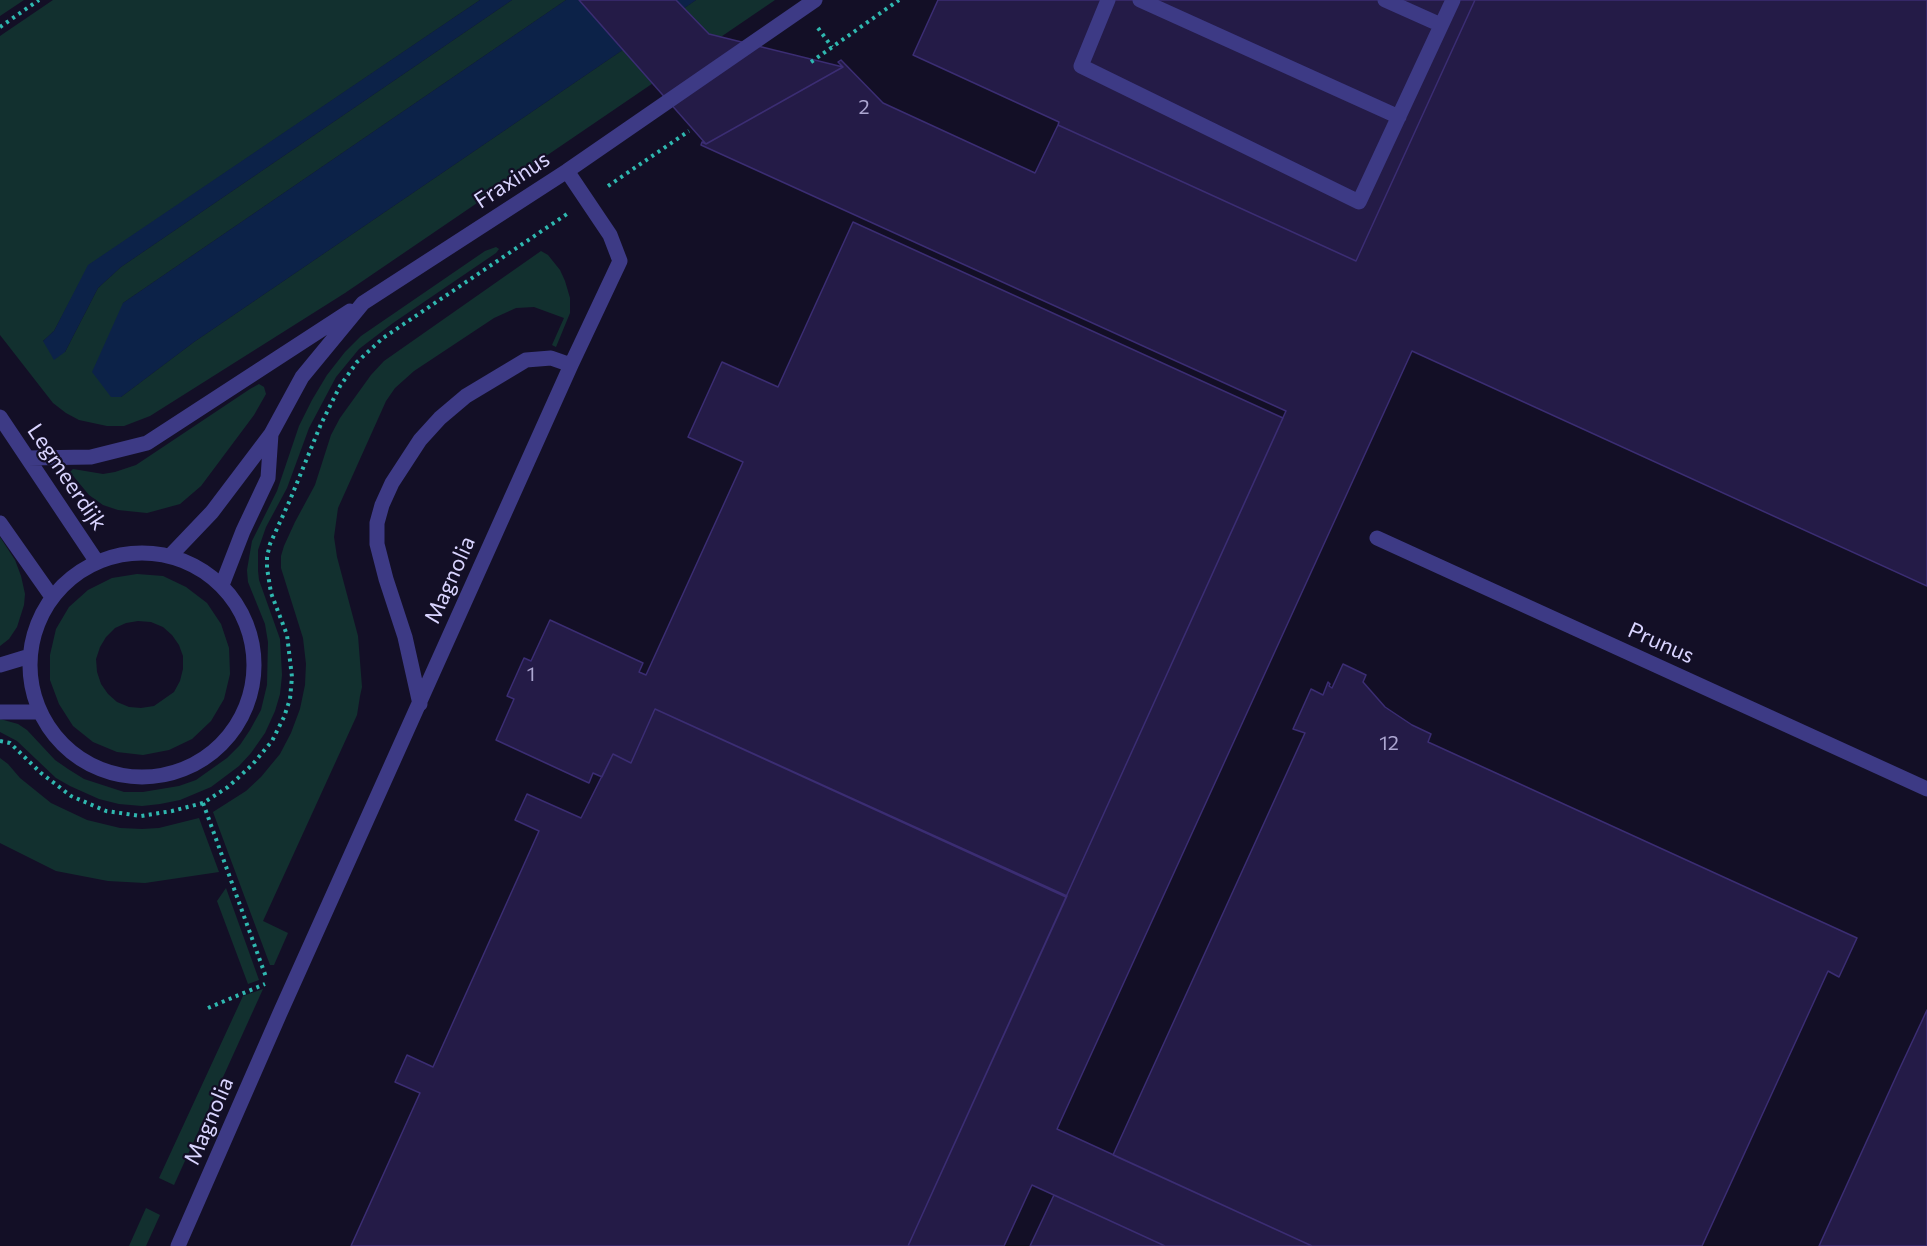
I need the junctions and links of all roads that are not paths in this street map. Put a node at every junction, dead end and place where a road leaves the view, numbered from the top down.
1 (815, 0) edge
2 (1108, 0) edge
3 (1140, 0) edge
4 (1385, 0) edge
5 (1453, 0) edge
6 (1441, 25) junction
7 (1399, 117) junction
8 (567, 171) junction
9 (363, 303) junction
10 (571, 365) junction
11 (0, 417) edge
12 (271, 434) junction
13 (28, 458) junction
14 (0, 523) edge
15 (1377, 538) dead end
16 (170, 556) junction
17 (97, 562) junction
18 (222, 585) junction
19 (52, 597) junction
20 (30, 656) junction
21 (0, 665) edge
22 (420, 704) junction
23 (0, 712) edge
24 (40, 712) junction
25 (1927, 789) edge
26 (178, 1246) edge

1 - 8 street, Fraxinus
2 - 7 street
3 - 7 street
4 - 6 street
5 - 6 street
6 - 7 street
8 - 9 street, Fraxinus
8 - 10 street, Magnolia
9 - 12 street, Fraxinus
9 - 13 street
10 - 22 street, Magnolia
10 - 22 street
11 - 13 street, Legmeerdijk
12 - 16 street, Fraxinus
12 - 18 street, Fraxinus
13 - 17 street, Legmeerdijk
14 - 19 street
15 - 25 street, Prunus
16 - 17 street
16 - 18 street
17 - 19 street
18 - 24 street
19 - 20 street
20 - 21 street
20 - 24 street
22 - 26 street, Magnolia
23 - 24 street

